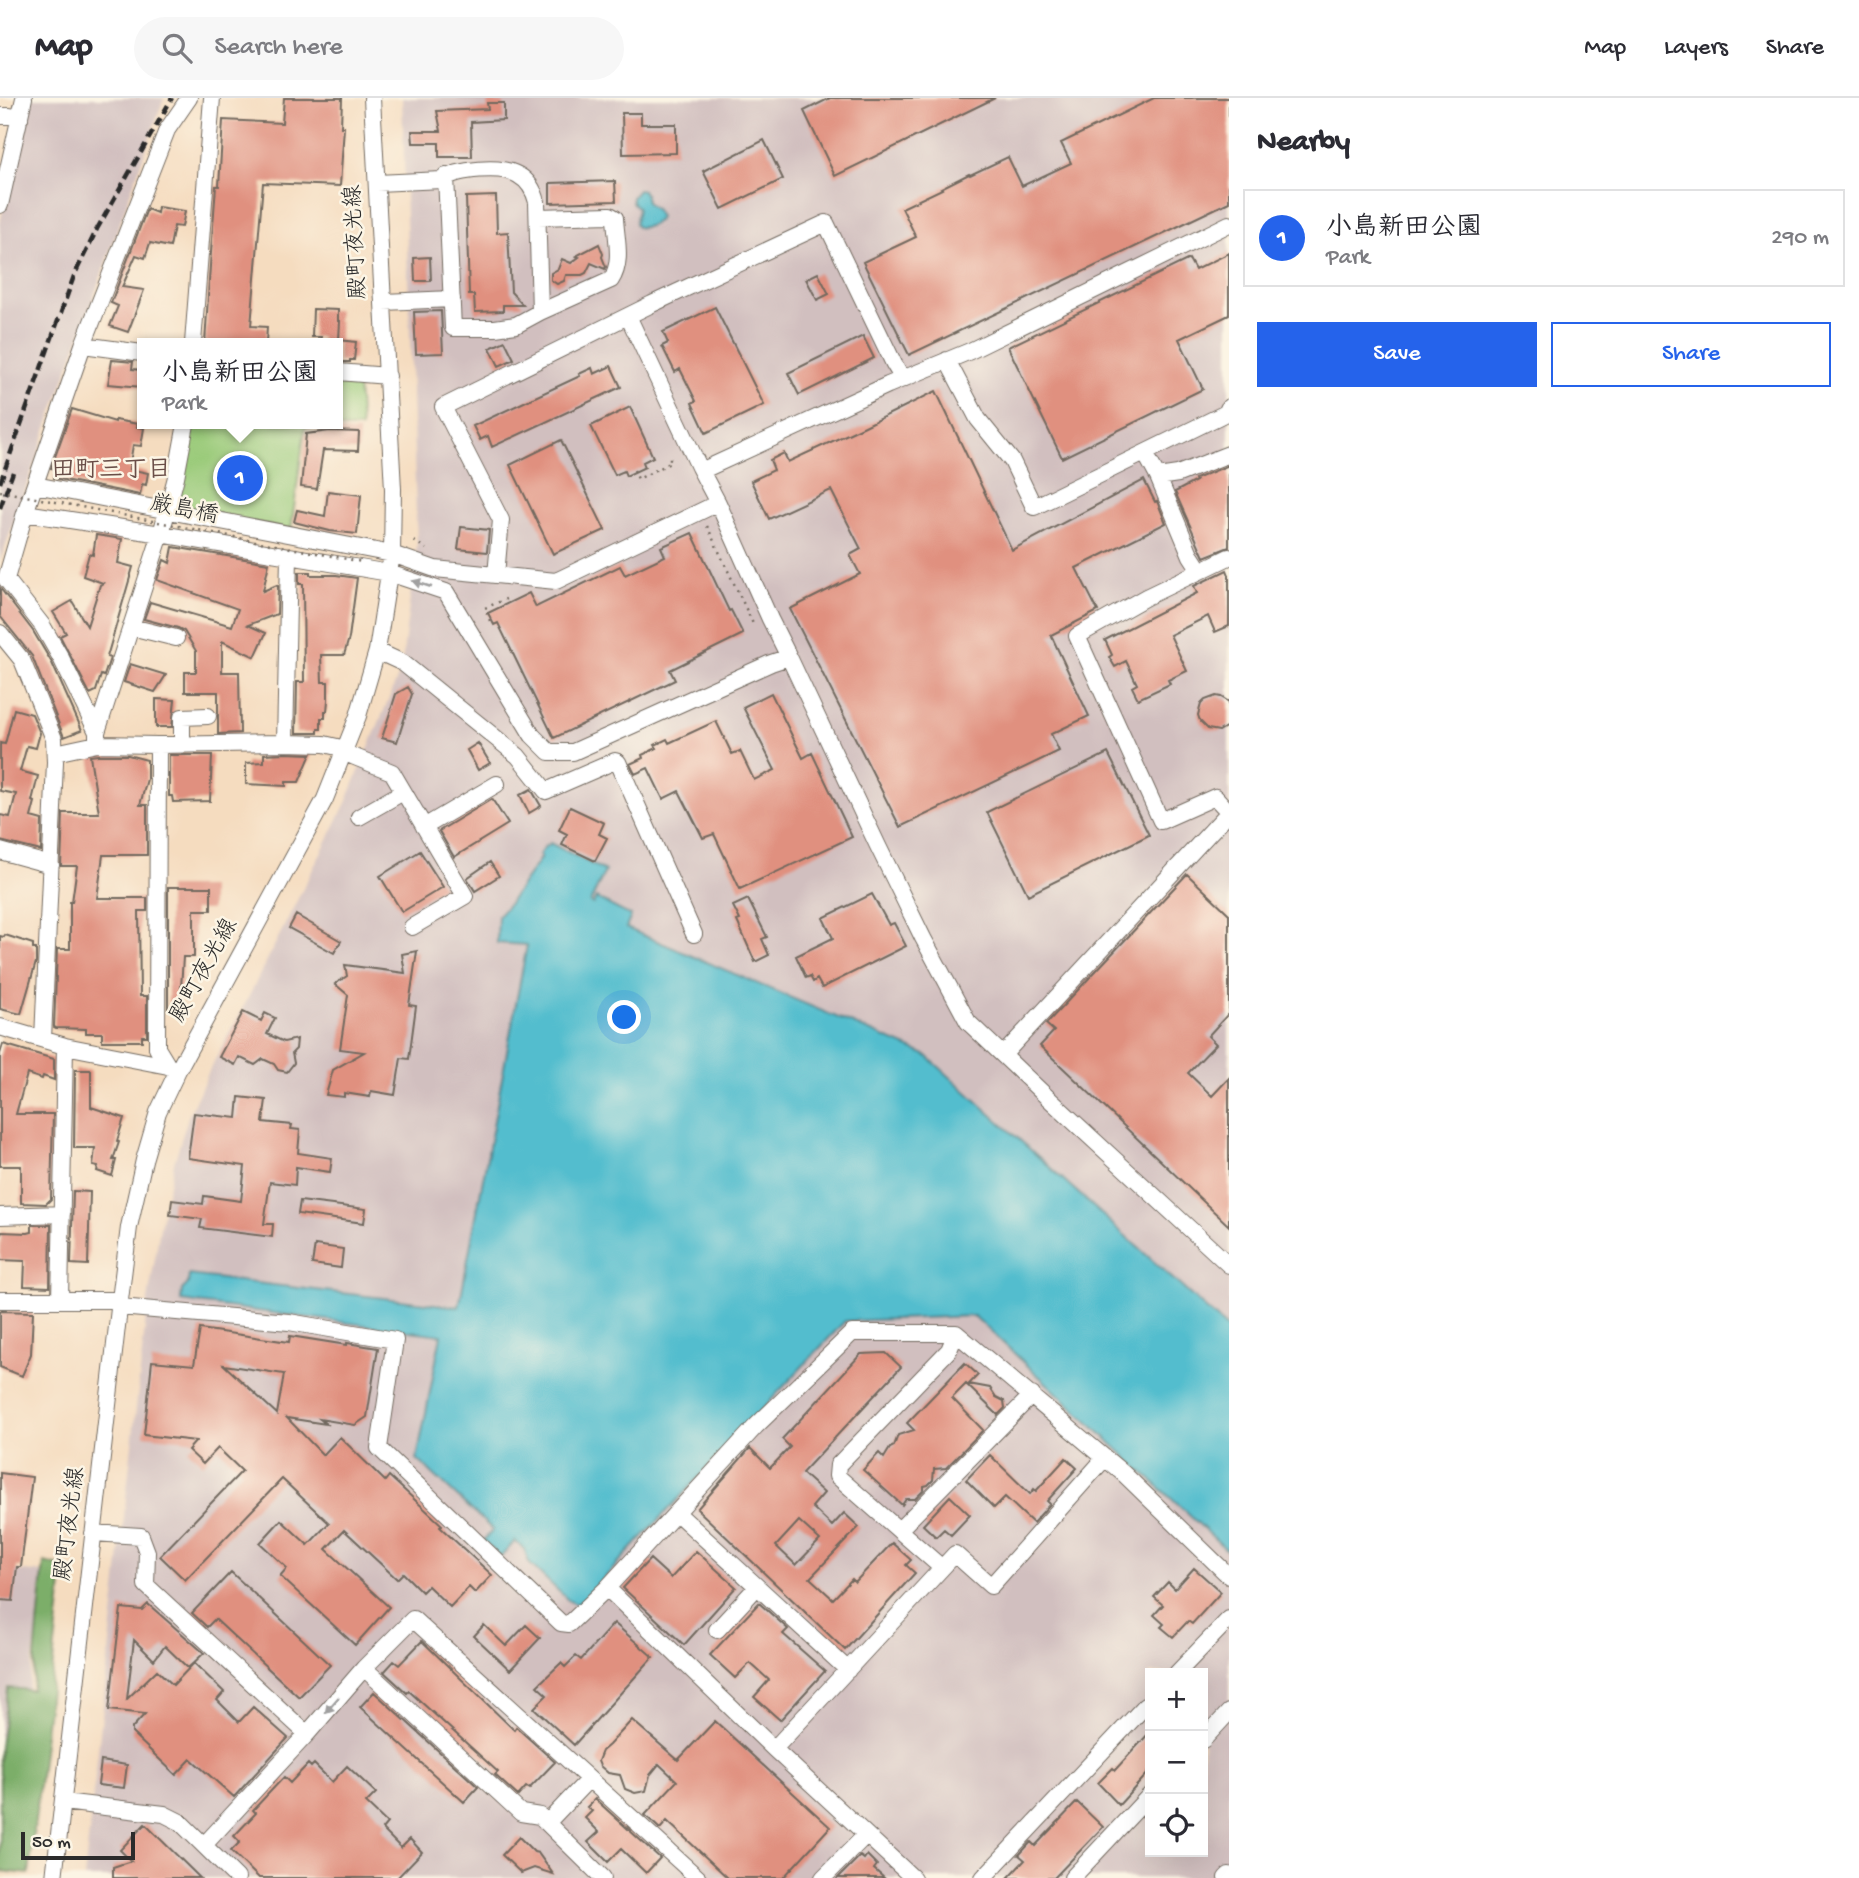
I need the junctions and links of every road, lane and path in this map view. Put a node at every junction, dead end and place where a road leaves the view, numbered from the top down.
1 (24, 98) edge
2 (189, 98) edge
3 (212, 98) edge
4 (372, 98) edge
5 (0, 116) edge
6 (20, 118) junction
7 (446, 176) junction
8 (377, 183) junction
9 (0, 205) edge
10 (538, 217) junction
11 (1229, 224) edge
12 (452, 299) junction
13 (383, 302) junction
14 (540, 312) junction
15 (628, 316) junction
16 (193, 338) edge
17 (83, 345) junction
18 (137, 352) edge
19 (947, 360) junction
20 (343, 372) edge
21 (388, 376) junction
22 (903, 379) junction
23 (1229, 407) edge
24 (185, 429) edge
25 (1145, 453) junction
26 (1229, 454) edge
27 (670, 457) dead end
28 (634, 470) dead end
29 (701, 471) junction
30 (1158, 477) junction
31 (35, 485) junction
32 (0, 491) edge
33 (718, 503) junction
34 (167, 511) junction
35 (25, 513) junction
36 (705, 523) dead end
37 (160, 534) junction
38 (414, 541) dead end
39 (430, 551) dead end
40 (392, 554) junction
41 (289, 556) junction
42 (1229, 557) edge
43 (362, 562) dead end
44 (1200, 570) junction
45 (389, 573) junction
46 (496, 575) junction
47 (506, 599) dead end
48 (490, 621) dead end
49 (754, 626) dead end
50 (131, 627) junction
51 (0, 633) edge
52 (176, 639) dead end
53 (377, 651) junction
54 (789, 657) junction
55 (208, 716) dead end
56 (97, 738) junction
57 (285, 743) junction
58 (182, 744) junction
59 (158, 745) junction
60 (346, 751) junction
61 (55, 753) junction
62 (497, 784) dead end
63 (403, 792) junction
64 (1229, 812) edge
65 (359, 817) dead end
66 (424, 827) junction
67 (0, 851) edge
68 (51, 865) junction
69 (412, 927) dead end
70 (694, 934) dead end
71 (0, 1027) edge
72 (43, 1039) junction
73 (65, 1045) junction
74 (1003, 1055) junction
75 (173, 1068) junction
76 (62, 1214) junction
77 (0, 1216) edge
78 (1229, 1265) edge
79 (0, 1300) edge
80 (60, 1300) junction
81 (120, 1303) junction
82 (956, 1333) junction
83 (1032, 1395) junction
84 (1105, 1458) junction
85 (677, 1513) junction
86 (899, 1530) junction
87 (93, 1533) junction
88 (942, 1568) junction
89 (1229, 1576) edge
90 (757, 1587) junction
91 (607, 1588) junction
92 (1229, 1619) edge
93 (717, 1630) dead end
94 (364, 1668) junction
95 (1182, 1668) edge
96 (848, 1670) junction
97 (1145, 1709) edge
98 (1229, 1712) edge
99 (307, 1734) junction
100 (1208, 1735) edge
101 (775, 1749) junction
102 (589, 1779) junction
103 (1145, 1801) edge
104 (63, 1802) junction
105 (547, 1823) junction
106 (866, 1835) junction
107 (204, 1845) junction
108 (54, 1878) edge
109 (237, 1878) edge
110 (603, 1878) edge
111 (698, 1878) edge
112 (823, 1878) edge
113 (913, 1878) edge
114 (983, 1878) edge
115 (1072, 1878) edge

1 - 6 street
2 - 17 street
3 - 16 street
4 - 8 street, 殿町夜光線
5 - 6 street
6 - 9 street
7 - 8 street
7 - 10 street
7 - 12 street
8 - 13 street, 殿町夜光線
10 - 14 street
10 - 14 street
11 - 19 street
12 - 13 street
12 - 14 street
13 - 21 street, 殿町夜光線
15 - 22 street
15 - 29 street
15 - 46 street
17 - 18 street
17 - 31 street
19 - 22 street
19 - 25 street
20 - 21 street
21 - 40 street, 殿町夜光線
22 - 29 street
23 - 25 street
24 - 34 street
25 - 30 street
26 - 30 street
27 - 28 path
29 - 33 street
30 - 44 street
31 - 34 street
31 - 35 street
32 - 43 path, 厳島橋, bridge
33 - 46 street
33 - 54 street
34 - 37 street
34 - 40 street
35 - 37 street
35 - 56 street
36 - 49 path
37 - 41 street
37 - 50 street
38 - 39 path
40 - 45 street, 殿町夜光線
40 - 46 street
41 - 45 street
41 - 57 street
42 - 44 street
44 - 64 street
45 - 53 street, 殿町夜光線
54 -> 45 street
47 - 48 path
50 - 52 street
50 - 56 street
51 - 61 street
53 - 60 street, 殿町夜光線
53 - 70 street
54 - 74 street
55 - 58 street
56 - 59 street
56 - 61 street
57 - 58 street
57 - 60 street
58 - 59 street
59 - 75 street
60 - 63 street
60 - 75 street, 殿町夜光線
61 - 68 street
62 - 66 street
63 - 65 street
63 - 66 street
64 - 74 street
66 - 69 street
67 - 68 street
68 - 72 street
71 - 72 street
72 - 73 street
73 - 75 street
73 - 76 street
74 - 78 street
75 - 81 street, 殿町夜光線
76 - 77 street
76 - 80 street
79 - 80 street
80 - 81 street
81 - 87 street, 殿町夜光線
81 - 91 street
82 - 83 street
82 - 85 street
82 - 86 street
83 - 84 street
83 - 86 street
84 - 88 street
84 - 89 street
85 - 90 street
85 - 91 street
86 - 88 street
87 - 99 street
87 - 104 street, 殿町夜光線
88 - 96 street
90 - 93 street
90 - 96 street
91 - 101 street
92 - 95 street
94 -> 99 street
94 - 102 street
94 - 105 street
96 - 101 street
97 - 114 street
98 - 100 street
99 - 107 street
101 - 106 street
102 - 105 street
102 - 111 street
103 - 115 street
104 - 107 street
104 - 108 street, 殿町夜光線
105 - 110 street
106 - 112 street
106 - 113 street
107 - 109 street

